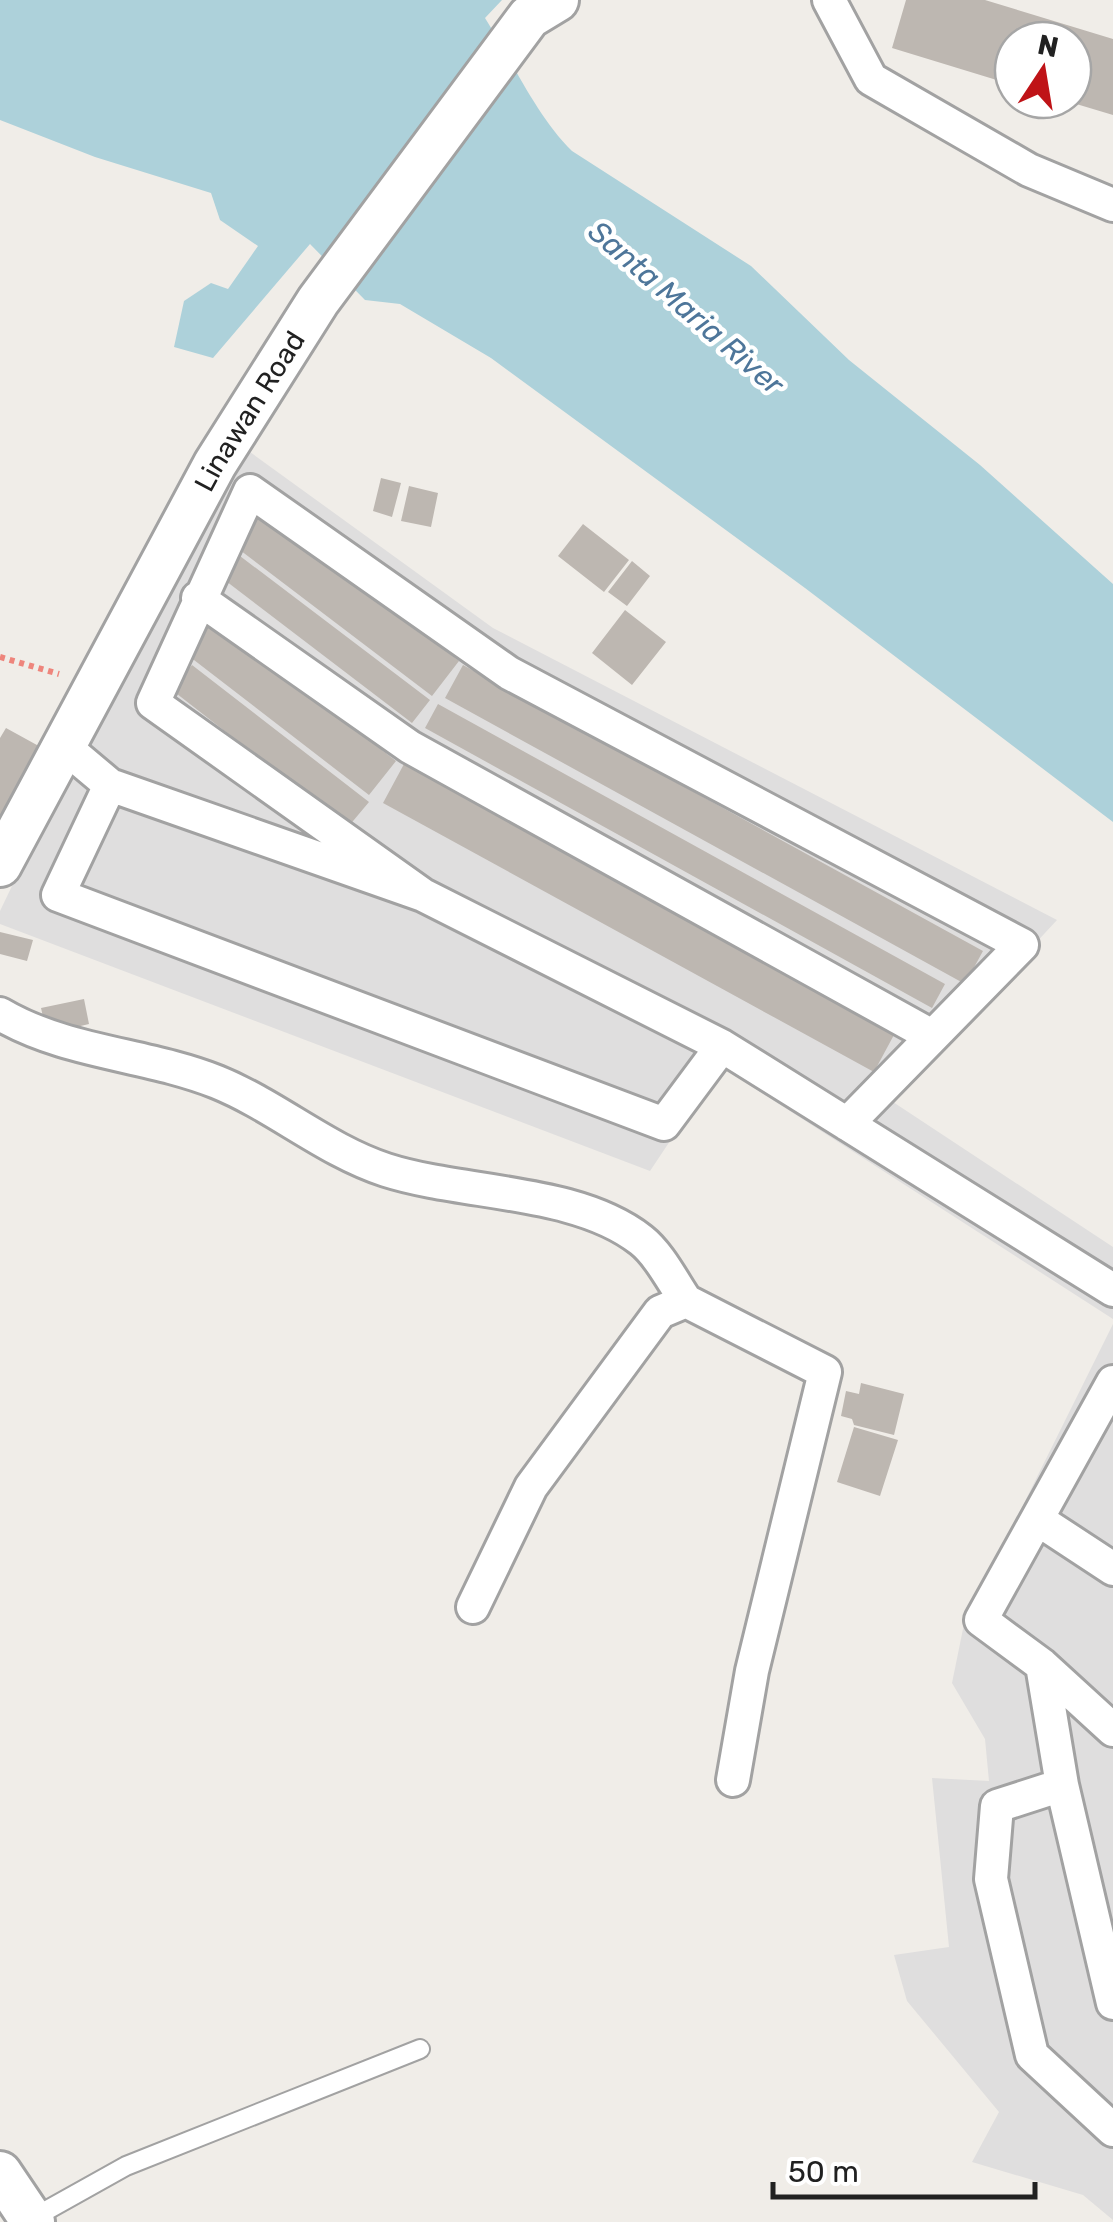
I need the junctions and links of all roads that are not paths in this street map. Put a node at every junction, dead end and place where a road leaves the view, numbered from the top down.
1 (828, 0) edge
2 (543, 9) edge
3 (1113, 205) edge
4 (198, 598) junction
5 (66, 748) junction
6 (110, 785) junction
7 (0, 866) edge
8 (423, 895) junction
9 (0, 1014) edge
10 (932, 1036) junction
11 (722, 1046) junction
12 (846, 1124) junction
13 (1113, 1290) edge
14 (686, 1301) junction
15 (1113, 1382) edge
16 (1104, 1423) edge
17 (1037, 1519) junction
18 (1113, 1569) edge
19 (473, 1607) dead end
20 (1042, 1665) junction
21 (1113, 1730) edge
22 (733, 1780) dead end
23 (1062, 1785) junction
24 (1113, 2003) edge
25 (420, 2049) dead end
26 (1113, 2130) edge
27 (0, 2173) edge
28 (32, 2220) edge

1 - 3 street
2 - 5 street, Linawan Road
4 - 8 street
4 - 10 street
4 - 10 street
5 - 6 street
5 - 7 street, Linawan Road
6 - 8 street
6 - 11 street
8 - 11 street
9 - 14 street
10 - 12 street
11 - 12 street
12 - 13 street
14 - 19 street
14 - 22 street
15 - 16 street
16 - 17 street
17 - 18 street
17 - 20 street
20 - 21 street
20 - 23 street
23 - 24 street
23 - 26 street
25 - 28 lane
27 - 28 street

